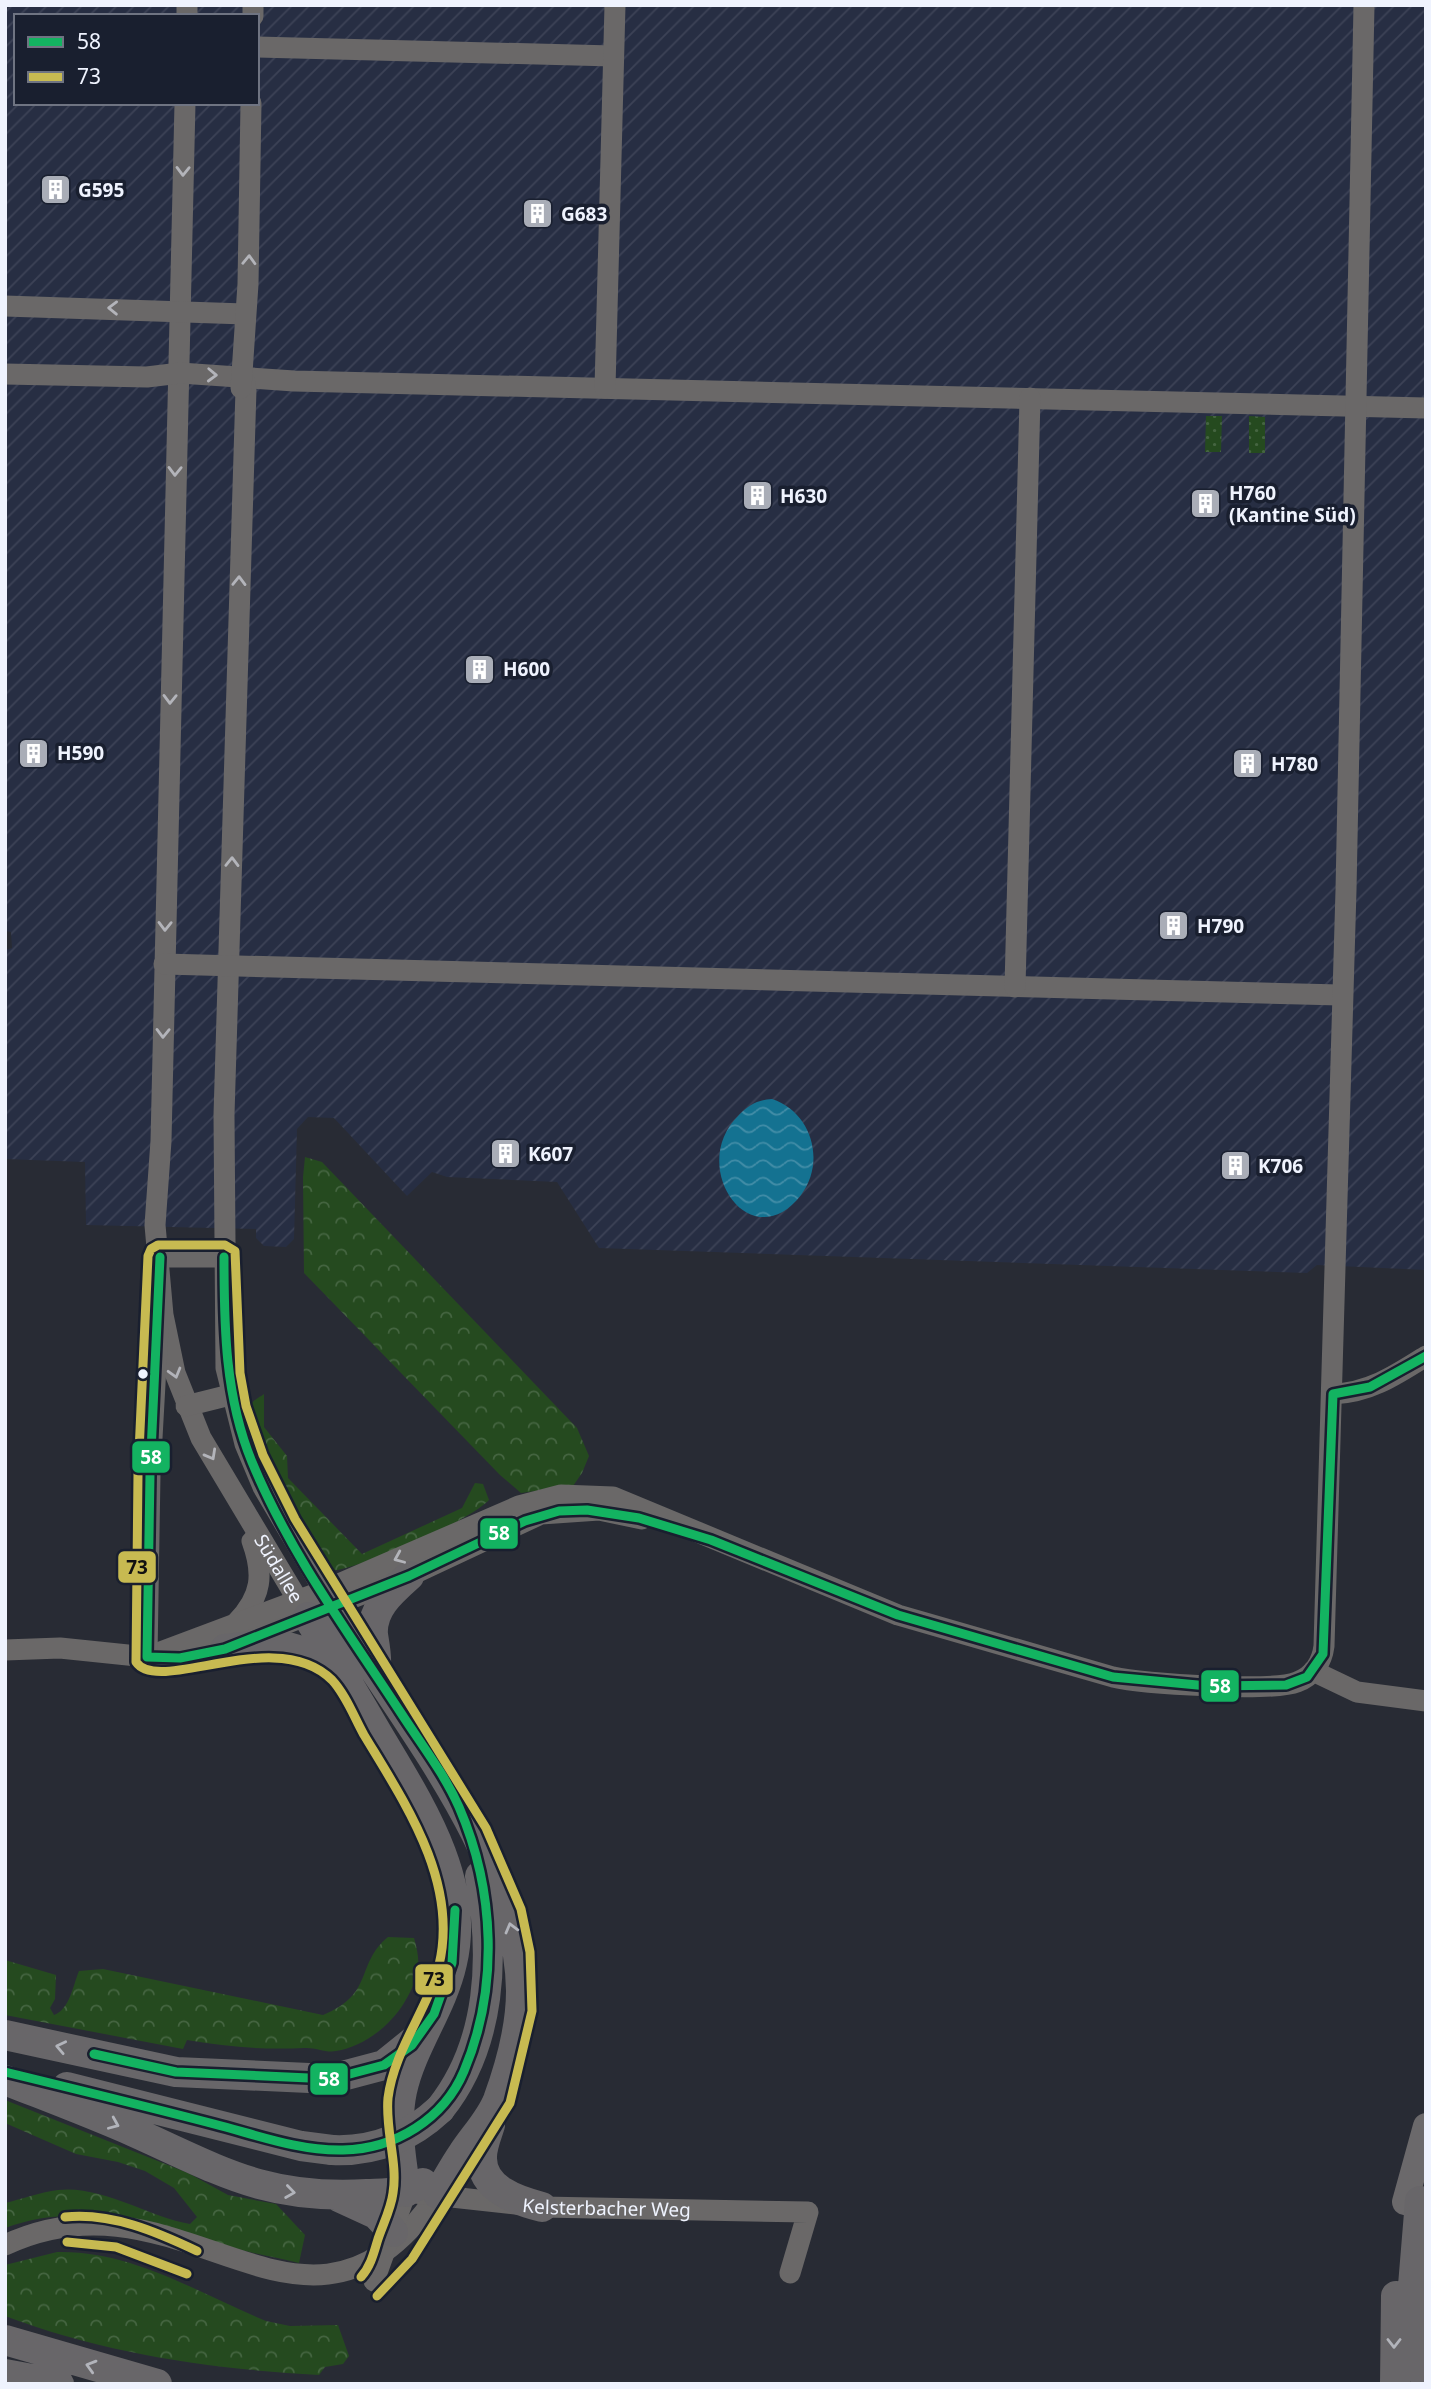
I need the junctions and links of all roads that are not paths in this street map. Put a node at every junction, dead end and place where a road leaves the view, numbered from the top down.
1 (615, 5) edge
2 (1364, 5) edge
3 (259, 47) edge
4 (614, 57) junction
5 (185, 105) edge
6 (251, 105) edge
7 (5, 306) edge
8 (181, 311) junction
9 (245, 314) junction
10 (5, 373) edge
11 (180, 373) junction
12 (243, 376) junction
13 (148, 377) junction
14 (605, 388) junction
15 (1030, 398) junction
16 (177, 403) junction
17 (1355, 406) junction
18 (1426, 408) edge
19 (164, 964) junction
20 (230, 967) junction
21 (1015, 987) junction
22 (1340, 995) junction
23 (160, 1257) junction
24 (224, 1257) junction
25 (160, 1290) junction
26 (1426, 1356) edge
27 (1333, 1394) junction
28 (230, 1395) junction
29 (186, 1406) junction
30 (263, 1487) junction
31 (239, 1503) junction
32 (711, 1540) junction
33 (409, 1576) junction
34 (316, 1604) junction
35 (229, 1637) junction
36 (5, 1650) edge
37 (147, 1657) junction
38 (1313, 1671) junction
39 (375, 1672) junction
40 (342, 1673) junction
41 (1426, 1701) edge
42 (461, 1810) junction
43 (424, 2032) junction
44 (5, 2035) edge
45 (5, 2072) edge
46 (5, 2080) edge
47 (497, 2101) junction
48 (400, 2120) junction
49 (1426, 2128) edge
50 (456, 2160) junction
51 (406, 2192) junction
52 (438, 2194) junction
53 (332, 2195) junction
54 (1412, 2202) junction
55 (542, 2207) junction
56 (393, 2232) junction
57 (5, 2245) edge
58 (790, 2273) dead end
59 (219, 2276) dead end
60 (374, 2281) junction
61 (352, 2298) dead end
62 (5, 2340) edge
63 (5, 2374) edge
64 (59, 2384) edge
65 (157, 2384) edge
66 (1395, 2384) edge
67 (1426, 2384) edge

1 - 4 street
2 - 17 street
3 - 4 street
4 - 14 street
5 -> 8 street, Südallee
9 -> 6 street, Südallee
8 -> 7 street
8 - 9 street
8 - 11 street, Südallee
9 - 12 street, Südallee
10 - 13 street
11 -> 12 street
11 - 13 street
11 - 16 street, Südallee
12 - 14 street
20 -> 12 street, Südallee
13 - 16 street
14 - 15 street
15 - 17 street
15 - 21 street
16 -> 19 street, Südallee
17 - 18 street
17 - 22 street
19 - 20 street
19 -> 23 street, Südallee
20 - 21 street
20 - 24 street, Südallee
21 - 22 street
22 - 27 street
23 - 24 street
23 - 25 street, Südallee
24 - 28 street, Südallee
25 -> 29 street, Südallee
25 - 37 street, Südallee
26 - 27 street
27 - 38 street
28 - 29 street
28 - 30 street, Südallee
29 -> 31 street, Südallee
30 - 31 street
30 - 34 street, Südallee
31 - 34 street, Südallee
31 - 35 street
32 - 33 street
32 -> 34 street
32 - 38 street
33 - 34 street
33 - 39 highway
34 - 35 street
34 - 39 highway, Südallee
34 - 40 highway, Südallee
35 - 37 street
35 - 40 highway
36 - 37 street
38 - 41 street
39 - 42 highway, Südallee
40 - 43 highway, Südallee
42 - 45 highway, bridge
47 -> 42 highway
43 -> 44 highway
43 - 48 highway, Südallee
46 -> 53 highway
47 - 50 highway
47 - 55 highway
48 - 50 highway
48 - 51 highway, Südallee
49 - 54 main road
50 - 51 highway
50 - 52 highway
51 - 52 street, Kelsterbacher Weg
51 - 53 highway
51 - 56 street
52 - 55 street, Kelsterbacher Weg
52 - 60 street
53 - 56 highway
54 -> 66 highway
54 - 67 highway
55 - 58 street, Kelsterbacher Weg
56 - 60 street
57 - 59 street
60 - 61 street
65 -> 62 highway
63 - 64 highway

